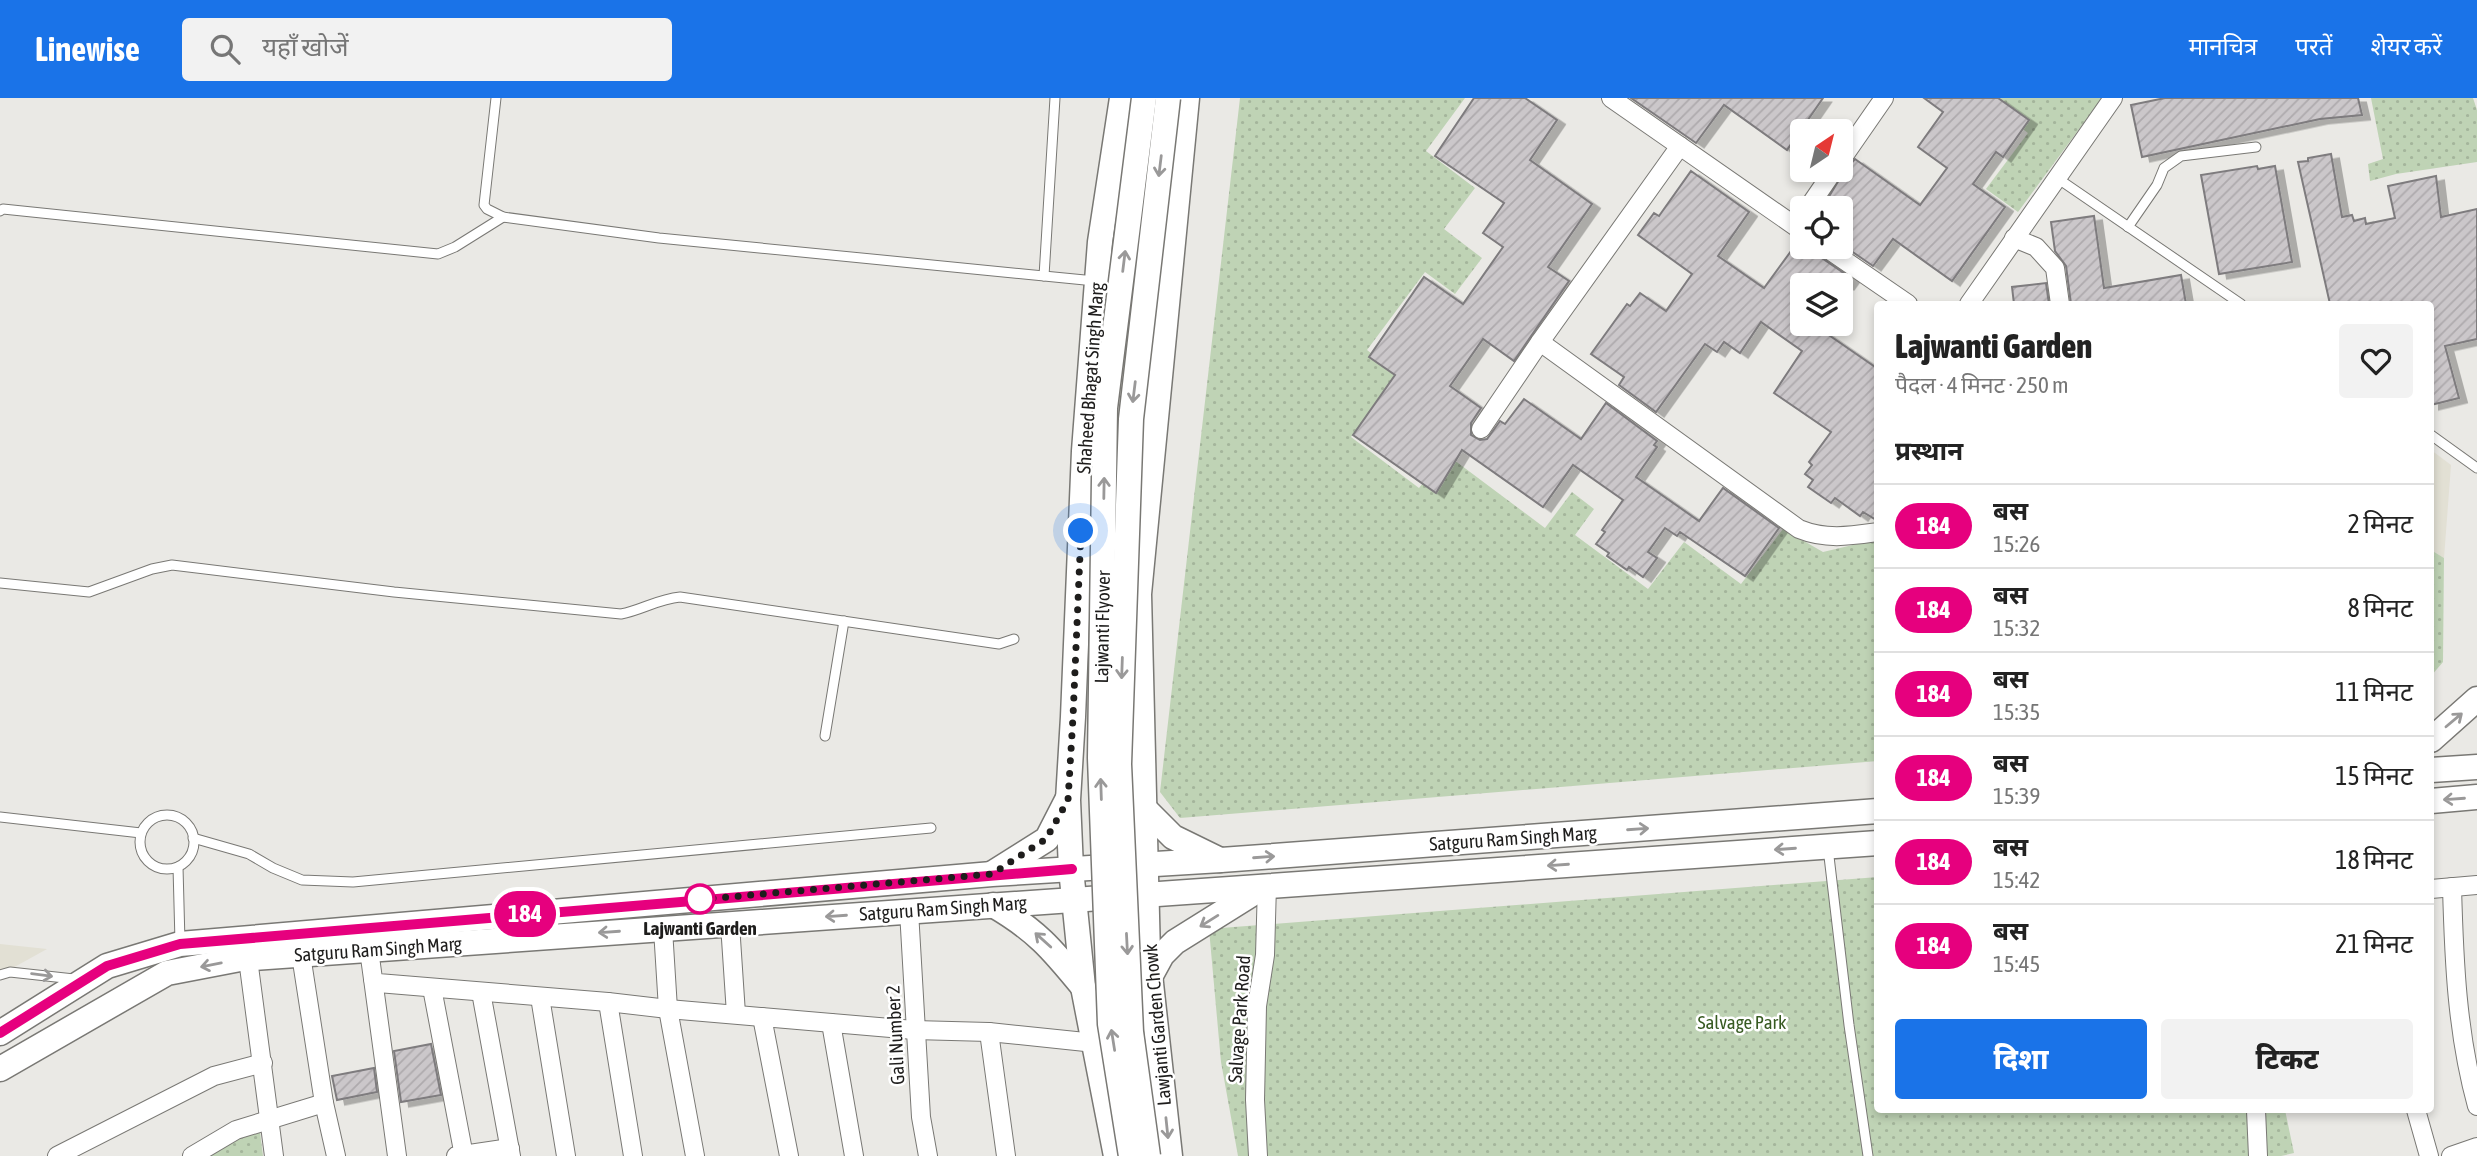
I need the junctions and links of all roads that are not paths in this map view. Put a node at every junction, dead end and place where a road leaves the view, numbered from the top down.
1 (496, 98) edge
2 (1055, 98) edge
3 (1122, 98) edge
4 (1144, 98) edge
5 (1168, 98) edge
6 (1187, 98) edge
7 (1884, 98) edge
8 (2113, 98) edge
9 (1617, 100) edge
10 (1853, 143) edge
11 (1680, 146) junction
12 (2256, 147) dead end
13 (2057, 178) junction
14 (0, 211) edge
15 (503, 217) junction
16 (1790, 218) edge
17 (2128, 227) junction
18 (2014, 238) junction
19 (1842, 259) edge
20 (1044, 276) junction
21 (1097, 282) junction
22 (1904, 301) edge
23 (1971, 301) edge
24 (2060, 301) edge
25 (2237, 301) edge
26 (1540, 342) junction
27 (1481, 429) dead end
28 (2434, 437) edge
29 (2477, 468) edge
30 (1874, 532) edge
31 (0, 583) edge
32 (844, 621) junction
33 (1014, 639) dead end
34 (2477, 699) edge
35 (825, 736) dead end
36 (2434, 737) edge
37 (2477, 767) edge
38 (2434, 771) edge
39 (2477, 797) edge
40 (1068, 800) junction
41 (2434, 801) edge
42 (1146, 810) junction
43 (1874, 811) edge
44 (0, 817) edge
45 (931, 828) dead end
46 (141, 834) junction
47 (193, 838) junction
48 (1874, 843) edge
49 (1828, 846) junction
50 (1221, 860) junction
51 (1147, 864) junction
52 (178, 867) junction
53 (1072, 869) junction
54 (992, 874) junction
55 (1266, 885) junction
56 (2477, 885) edge
57 (2452, 887) junction
58 (2434, 889) edge
59 (1147, 894) junction
60 (1075, 899) junction
61 (993, 905) junction
62 (909, 911) junction
63 (730, 924) junction
64 (663, 929) junction
65 (180, 944) junction
66 (369, 950) junction
67 (301, 955) junction
68 (248, 958) junction
69 (0, 975) edge
70 (373, 978) junction
71 (1150, 978) junction
72 (83, 981) junction
73 (1083, 987) junction
74 (432, 988) junction
75 (481, 992) junction
76 (540, 996) junction
77 (608, 1002) junction
78 (668, 1009) junction
79 (736, 1014) junction
80 (762, 1017) junction
81 (831, 1023) junction
82 (914, 1030) junction
83 (989, 1032) junction
84 (0, 1033) edge
85 (1095, 1043) junction
86 (263, 1063) junction
87 (0, 1069) edge
88 (324, 1103) junction
89 (2477, 1106) edge
90 (2256, 1113) edge
91 (2417, 1113) edge
92 (271, 1120) junction
93 (2477, 1147) edge
94 (511, 1152) edge
95 (57, 1156) edge
96 (192, 1156) edge
97 (274, 1156) edge
98 (336, 1156) edge
99 (397, 1156) edge
100 (461, 1156) edge
101 (566, 1156) edge
102 (633, 1156) edge
103 (695, 1156) edge
104 (789, 1156) edge
105 (854, 1156) edge
106 (928, 1156) edge
107 (1006, 1156) edge
108 (1116, 1156) edge
109 (1131, 1156) edge
110 (1139, 1156) edge
111 (1148, 1156) edge
112 (1159, 1156) edge
113 (1170, 1156) edge
114 (1258, 1156) edge
115 (1868, 1156) edge
116 (2258, 1156) edge
117 (2429, 1156) edge
118 (2451, 1156) edge

1 - 15 lane
2 - 20 lane
3 - 21 main road, Shaheed Bhagat Singh Marg
109 -> 4 main road, Lajwanti Flyover, bridge
5 -> 111 main road, Lajwanti Flyover, bridge
6 - 42 main road
7 - 10 street
8 - 13 street
9 - 11 street
11 - 16 street
11 - 26 street
12 - 17 lane
13 - 17 lane
13 - 18 street
14 - 15 lane
15 - 20 lane
17 - 25 lane
18 - 23 street
18 - 24 street
19 - 22 street
20 - 21 lane
21 - 40 main road, Shaheed Bhagat Singh Marg
26 - 27 street
26 - 30 street
28 - 29 lane
31 - 32 lane
32 - 33 lane
32 - 35 lane
36 -> 34 main road
37 - 38 main road
39 -> 41 main road
40 - 42 main road
40 - 53 main road, Shaheed Bhagat Singh Marg
40 - 54 main road
42 - 50 main road
42 - 51 main road
50 -> 43 main road, Satguru Ram Singh Marg
44 - 46 lane
45 - 47 lane
46 - 47 lane
46 - 52 lane
47 - 52 lane
48 - 49 main road, Satguru Ram Singh Marg
49 -> 55 main road, Satguru Ram Singh Marg
49 - 115 lane
50 - 51 main road, Satguru Ram Singh Marg
51 - 53 main road
51 - 59 main road, Lawjanti Garden Chowk
52 - 65 lane
53 - 54 main road, Satguru Ram Singh Marg
53 - 60 main road
54 - 65 main road, Satguru Ram Singh Marg
55 - 59 main road, Satguru Ram Singh Marg
55 -> 71 main road
55 - 114 street, Salvage Park Road
56 - 57 street
57 - 58 street
57 - 89 street
59 - 60 main road
59 - 71 main road, Lawjanti Garden Chowk
60 - 61 main road, Satguru Ram Singh Marg
60 - 73 main road
61 - 62 main road, Satguru Ram Singh Marg
73 -> 61 main road
62 -> 63 main road, Satguru Ram Singh Marg
62 - 82 street, Gali Number 2
63 - 64 main road, Satguru Ram Singh Marg
63 - 79 street
64 -> 66 main road, Satguru Ram Singh Marg
64 - 78 street
65 - 72 main road, Satguru Ram Singh Marg
66 - 67 main road, Satguru Ram Singh Marg
66 - 70 street
67 - 68 main road, Satguru Ram Singh Marg
67 - 88 street
68 - 86 street
68 -> 87 main road, Satguru Ram Singh Marg
69 -> 72 lane
70 - 74 street
70 - 99 street
71 -> 113 main road, Lawjanti Garden Chowk
72 - 84 main road, Satguru Ram Singh Marg
73 - 85 main road
74 - 75 street
74 - 100 street
75 - 76 street
75 - 94 street
76 - 77 street
76 - 101 street
77 - 78 street
77 - 102 street
78 - 79 street
78 - 103 street
79 - 80 street
80 - 81 street
80 - 104 street
81 - 82 street
81 - 105 street
82 - 83 street
82 - 106 street, Gali Number 2
83 - 85 street
83 - 107 street
85 - 108 main road
86 - 92 street
86 - 95 street
88 - 92 street
88 - 98 street
90 - 116 street
91 - 117 street
92 - 96 street
92 - 97 street
93 - 118 street
94 - 100 street
110 - 112 main road

